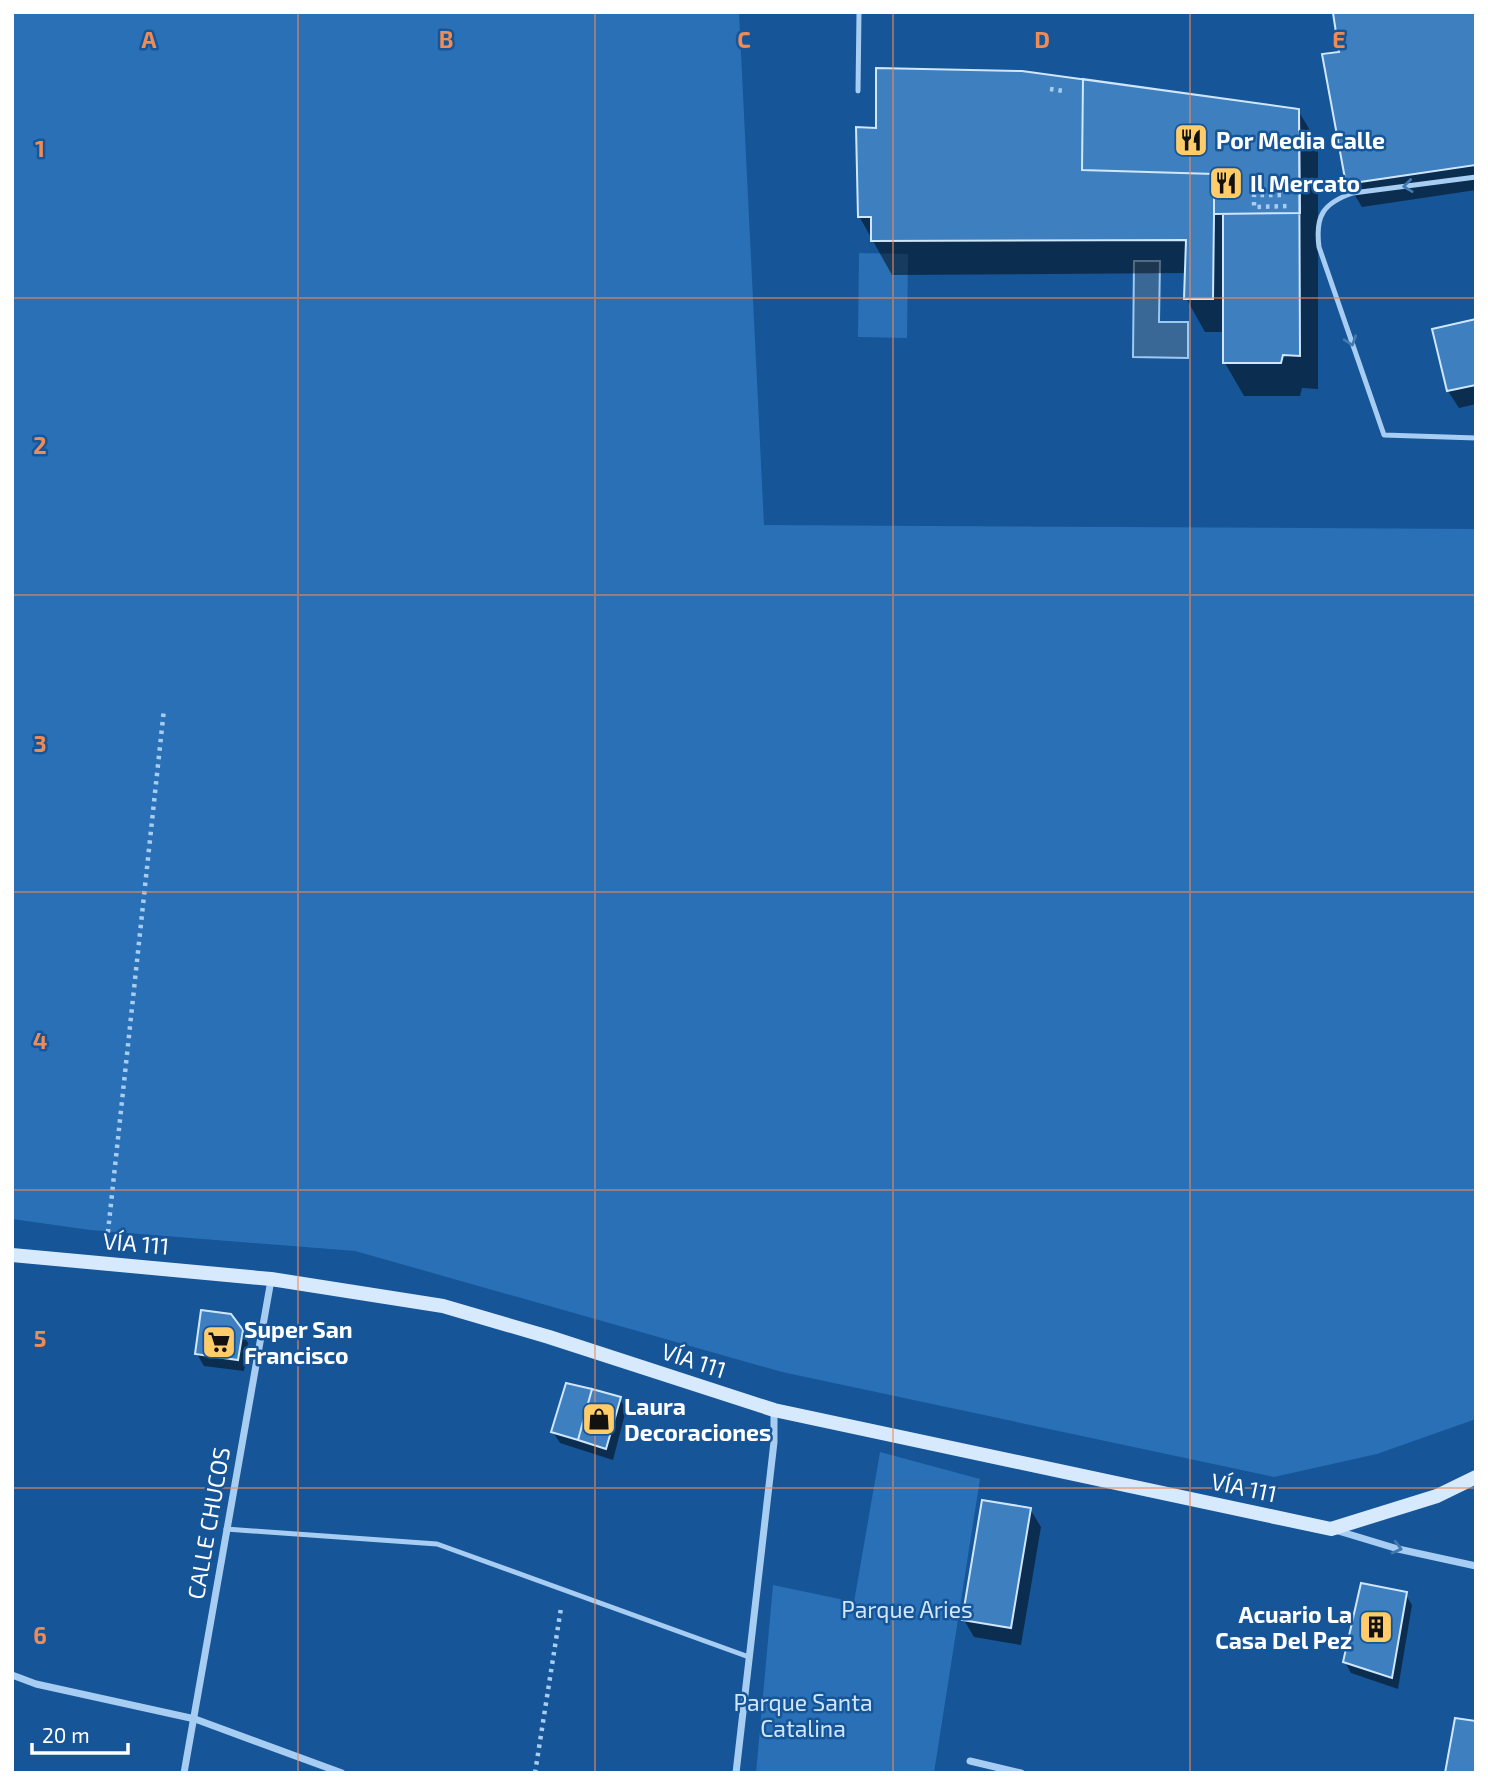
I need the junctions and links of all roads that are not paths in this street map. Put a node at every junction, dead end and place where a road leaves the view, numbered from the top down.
1 (859, 12) edge
2 (858, 91) dead end
3 (1476, 177) edge
4 (1476, 438) edge
5 (12, 1255) edge
6 (271, 1279) junction
7 (774, 1410) junction
8 (1476, 1477) edge
9 (226, 1529) junction
10 (1331, 1529) junction
11 (1476, 1566) edge
12 (749, 1657) junction
13 (12, 1675) edge
14 (195, 1718) junction
15 (970, 1761) dead end
16 (184, 1773) edge
17 (342, 1773) edge
18 (736, 1773) edge
19 (1021, 1773) edge

1 - 2 lane
3 -> 4 lane
5 - 6 main road, VÍA 111
6 - 7 main road, VÍA 111
6 - 9 street, CALLE CHUCOS
7 - 10 main road, VÍA 111
7 - 12 street
8 - 10 main road, VÍA 111
9 - 12 lane
9 - 14 street, CALLE CHUCOS
10 -> 11 street
12 - 18 street
13 - 14 street
14 - 16 street, CALLE CHUCOS
14 - 17 street
15 - 19 street

